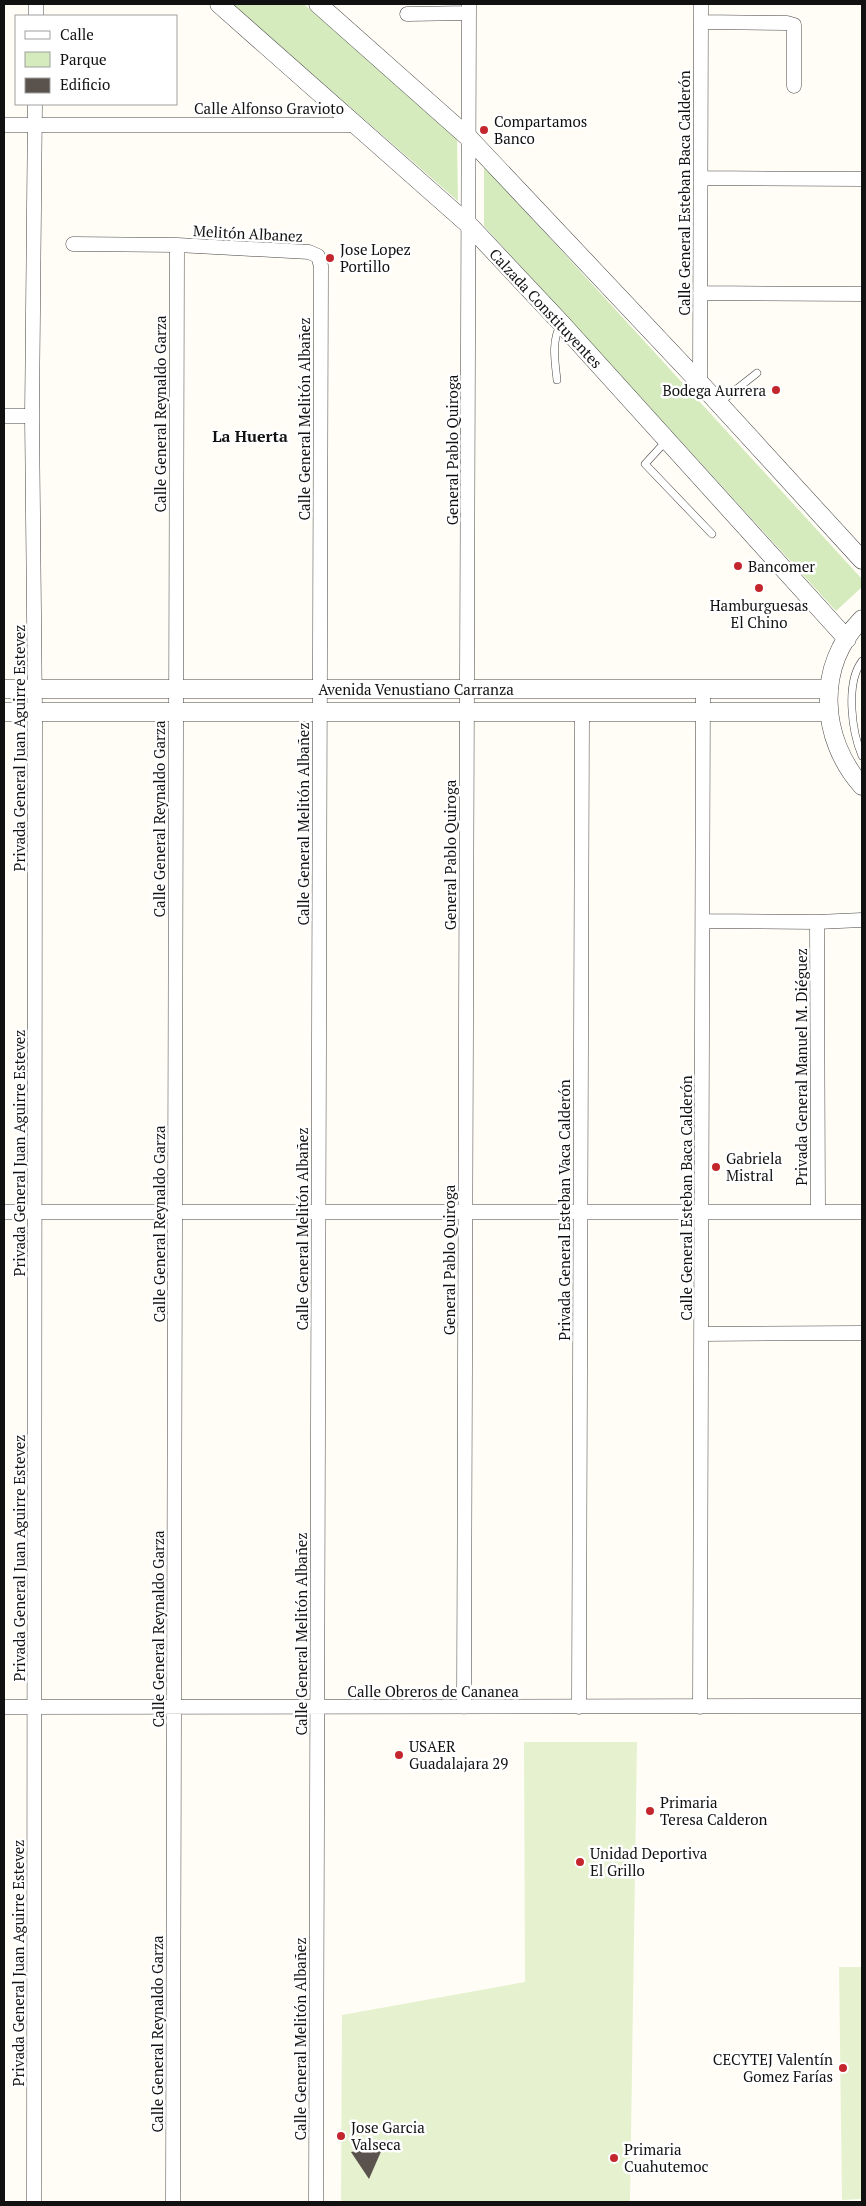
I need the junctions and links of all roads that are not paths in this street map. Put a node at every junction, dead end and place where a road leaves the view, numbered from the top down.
1 (219, 4) edge
2 (318, 4) edge
3 (701, 4) edge
4 (469, 8) edge
5 (407, 14) dead end
6 (701, 22) junction
7 (794, 86) dead end
8 (35, 105) edge
9 (354, 124) junction
10 (4, 125) edge
11 (35, 125) junction
12 (469, 138) junction
13 (701, 178) junction
14 (862, 179) edge
15 (469, 225) junction
16 (73, 244) dead end
17 (177, 245) junction
18 (318, 256) joint
19 (700, 293) junction
20 (862, 294) edge
21 (561, 324) junction
22 (757, 373) dead end
23 (557, 380) dead end
24 (700, 383) junction
25 (719, 404) junction
26 (4, 416) edge
27 (32, 416) junction
28 (667, 440) junction
29 (712, 534) dead end
30 (862, 560) edge
31 (862, 619) edge
32 (847, 638) junction
33 (862, 661) edge
34 (4, 689) edge
35 (35, 689) junction
36 (176, 689) junction
37 (319, 689) junction
38 (467, 689) junction
39 (703, 689) junction
40 (829, 689) junction
41 (4, 712) edge
42 (35, 712) junction
43 (176, 712) junction
44 (319, 712) junction
45 (467, 712) junction
46 (828, 712) junction
47 (582, 713) junction
48 (703, 713) junction
49 (862, 756) edge
50 (862, 786) edge
51 (862, 920) edge
52 (703, 921) junction
53 (817, 922) junction
54 (4, 1212) edge
55 (35, 1212) junction
56 (175, 1212) junction
57 (318, 1212) junction
58 (465, 1212) junction
59 (580, 1212) junction
60 (702, 1212) junction
61 (818, 1212) junction
62 (862, 1212) edge
63 (862, 1333) edge
64 (701, 1334) junction
65 (700, 1706) junction
66 (862, 1706) edge
67 (4, 1707) edge
68 (35, 1707) junction
69 (174, 1707) junction
70 (317, 1707) junction
71 (464, 1707) junction
72 (579, 1707) junction
73 (34, 2202) edge
74 (173, 2202) edge
75 (316, 2202) edge

1 - 9 street, Calzada Constituyentes
2 - 12 street
3 - 6 street, Calle General Esteban Baca Calderón
4 - 5 street
4 - 12 street, General Pablo Quiroga
6 - 7 street
6 - 13 street, Calle General Esteban Baca Calderón
8 - 11 street, Privada General Juan Aguirre Estevez
9 - 11 street, Calle Alfonso Gravioto
9 - 15 street, Calzada Constituyentes
10 - 11 street, Calle Alfonso Gravioto
11 - 27 street, Privada General Juan Aguirre Estevez
12 - 15 street, General Pablo Quiroga
12 - 24 street
13 - 14 street
13 - 19 street, Calle General Esteban Baca Calderón
15 - 21 street, Calzada Constituyentes
15 - 38 street, General Pablo Quiroga
16 - 17 street, Melitón Albanez
17 - 18 street, Melitón Albanez
17 - 36 street, Calle General Reynaldo Garza
18 - 37 street, Calle General Melitón Albañez
19 - 20 street
19 - 24 street, Calle General Esteban Baca Calderón
21 - 23 lane
21 - 28 street, Calzada Constituyentes
22 - 25 lane
24 - 25 street
25 - 30 street
26 - 27 street
27 - 35 street, Privada General Juan Aguirre Estevez
28 - 29 lane
28 - 32 street, Calzada Constituyentes
31 - 32 street
32 - 40 street
33 - 49 lane
34 - 35 street, Avenida Venustiano Carranza
35 - 36 street, Avenida Venustiano Carranza
35 - 42 street, Privada General Juan Aguirre Estevez
36 - 37 street, Avenida Venustiano Carranza
36 - 43 street, Calle General Reynaldo Garza
37 - 38 street, Avenida Venustiano Carranza
37 - 44 street, Calle General Melitón Albañez
38 - 39 street, Avenida Venustiano Carranza
38 - 45 street, General Pablo Quiroga
39 - 40 street, Avenida Venustiano Carranza
39 - 48 street, Calle General Esteban Baca Calderón
40 - 46 street
41 - 42 street, Avenida Venustiano Carranza
42 - 43 street, Avenida Venustiano Carranza
42 - 55 street, Privada General Juan Aguirre Estevez
43 - 44 street, Avenida Venustiano Carranza
43 - 56 street, Calle General Reynaldo Garza
44 - 45 street, Avenida Venustiano Carranza
44 - 57 street, Calle General Melitón Albañez
45 - 47 street, Avenida Venustiano Carranza
45 - 58 street, General Pablo Quiroga
46 - 48 street, Avenida Venustiano Carranza
46 - 50 street
47 - 48 street, Avenida Venustiano Carranza
47 - 59 street, Privada General Esteban Vaca Calderón
48 - 52 street, Calle General Esteban Baca Calderón
51 - 53 street
52 - 53 street
52 - 60 street, Calle General Esteban Baca Calderón
53 - 61 street, Privada General Manuel M. Diéguez
54 - 55 street
55 - 56 street
55 - 68 street, Privada General Juan Aguirre Estevez
56 - 57 street
56 - 69 street, Calle General Reynaldo Garza
57 - 58 street
57 - 70 street, Calle General Melitón Albañez
58 - 59 street
58 - 71 street, General Pablo Quiroga
59 - 60 street
59 - 72 street, Privada General Esteban Vaca Calderón
60 - 61 street
60 - 64 street, Calle General Esteban Baca Calderón
61 - 62 street
63 - 64 street
64 - 65 street, Calle General Esteban Baca Calderón
65 - 66 street, Calle Obreros de Cananea
65 - 72 street, Calle Obreros de Cananea
67 - 68 street, Calle Obreros de Cananea
68 - 69 street, Calle Obreros de Cananea
68 - 73 street, Privada General Juan Aguirre Estevez
69 - 70 street, Calle Obreros de Cananea
69 - 74 street, Calle General Reynaldo Garza
70 - 71 street, Calle Obreros de Cananea
70 - 75 street, Calle General Melitón Albañez
71 - 72 street, Calle Obreros de Cananea

